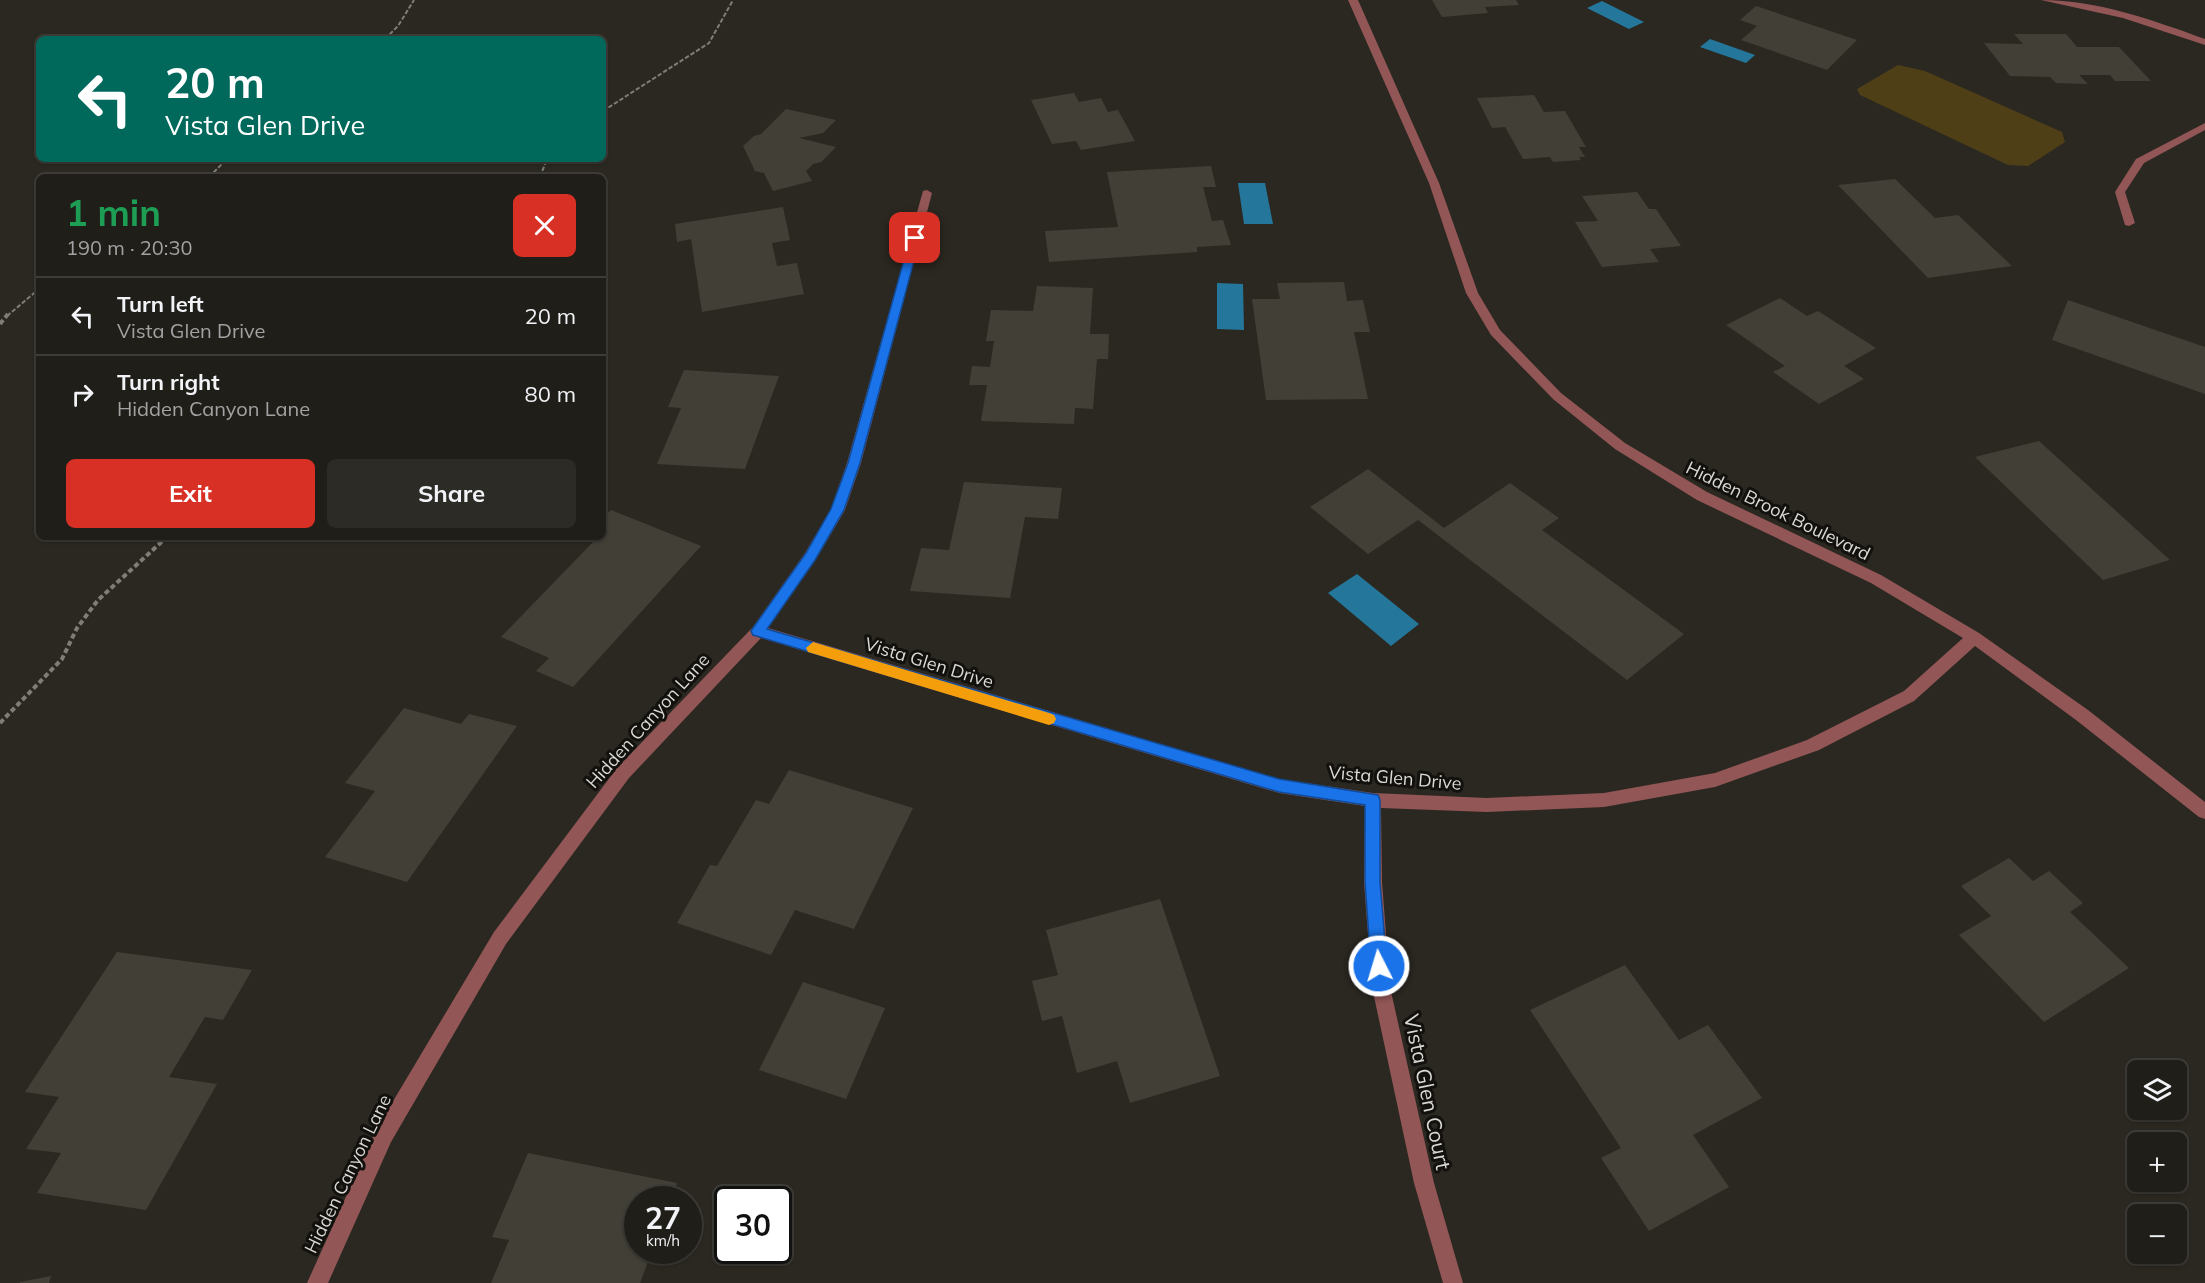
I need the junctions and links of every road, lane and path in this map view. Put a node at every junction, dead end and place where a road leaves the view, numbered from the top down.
1 (414, 0) edge
2 (733, 0) edge
3 (1353, 0) edge
4 (2046, 0) edge
5 (388, 36) edge
6 (2205, 42) edge
7 (606, 109) edge
8 (2205, 126) edge
9 (223, 162) edge
10 (212, 174) edge
11 (927, 193) dead end
12 (2129, 223) dead end
13 (36, 291) edge
14 (0, 324) edge
15 (164, 540) edge
16 (758, 631) junction
17 (1974, 637) junction
18 (0, 723) edge
19 (1373, 800) junction
20 (2205, 812) edge
21 (317, 1283) edge
22 (1454, 1283) edge

1 - 5 path
2 - 7 path
3 - 17 street, Hidden Brook Boulevard
4 - 6 street
8 - 12 street
9 - 10 path
11 - 16 street, Hidden Canyon Lane
13 - 14 path
15 - 18 path
16 - 19 street, Vista Glen Drive
16 - 21 street, Hidden Canyon Lane
17 - 19 street, Vista Glen Drive
17 - 20 street, Hidden Brook Boulevard
19 - 22 street, Vista Glen Court

